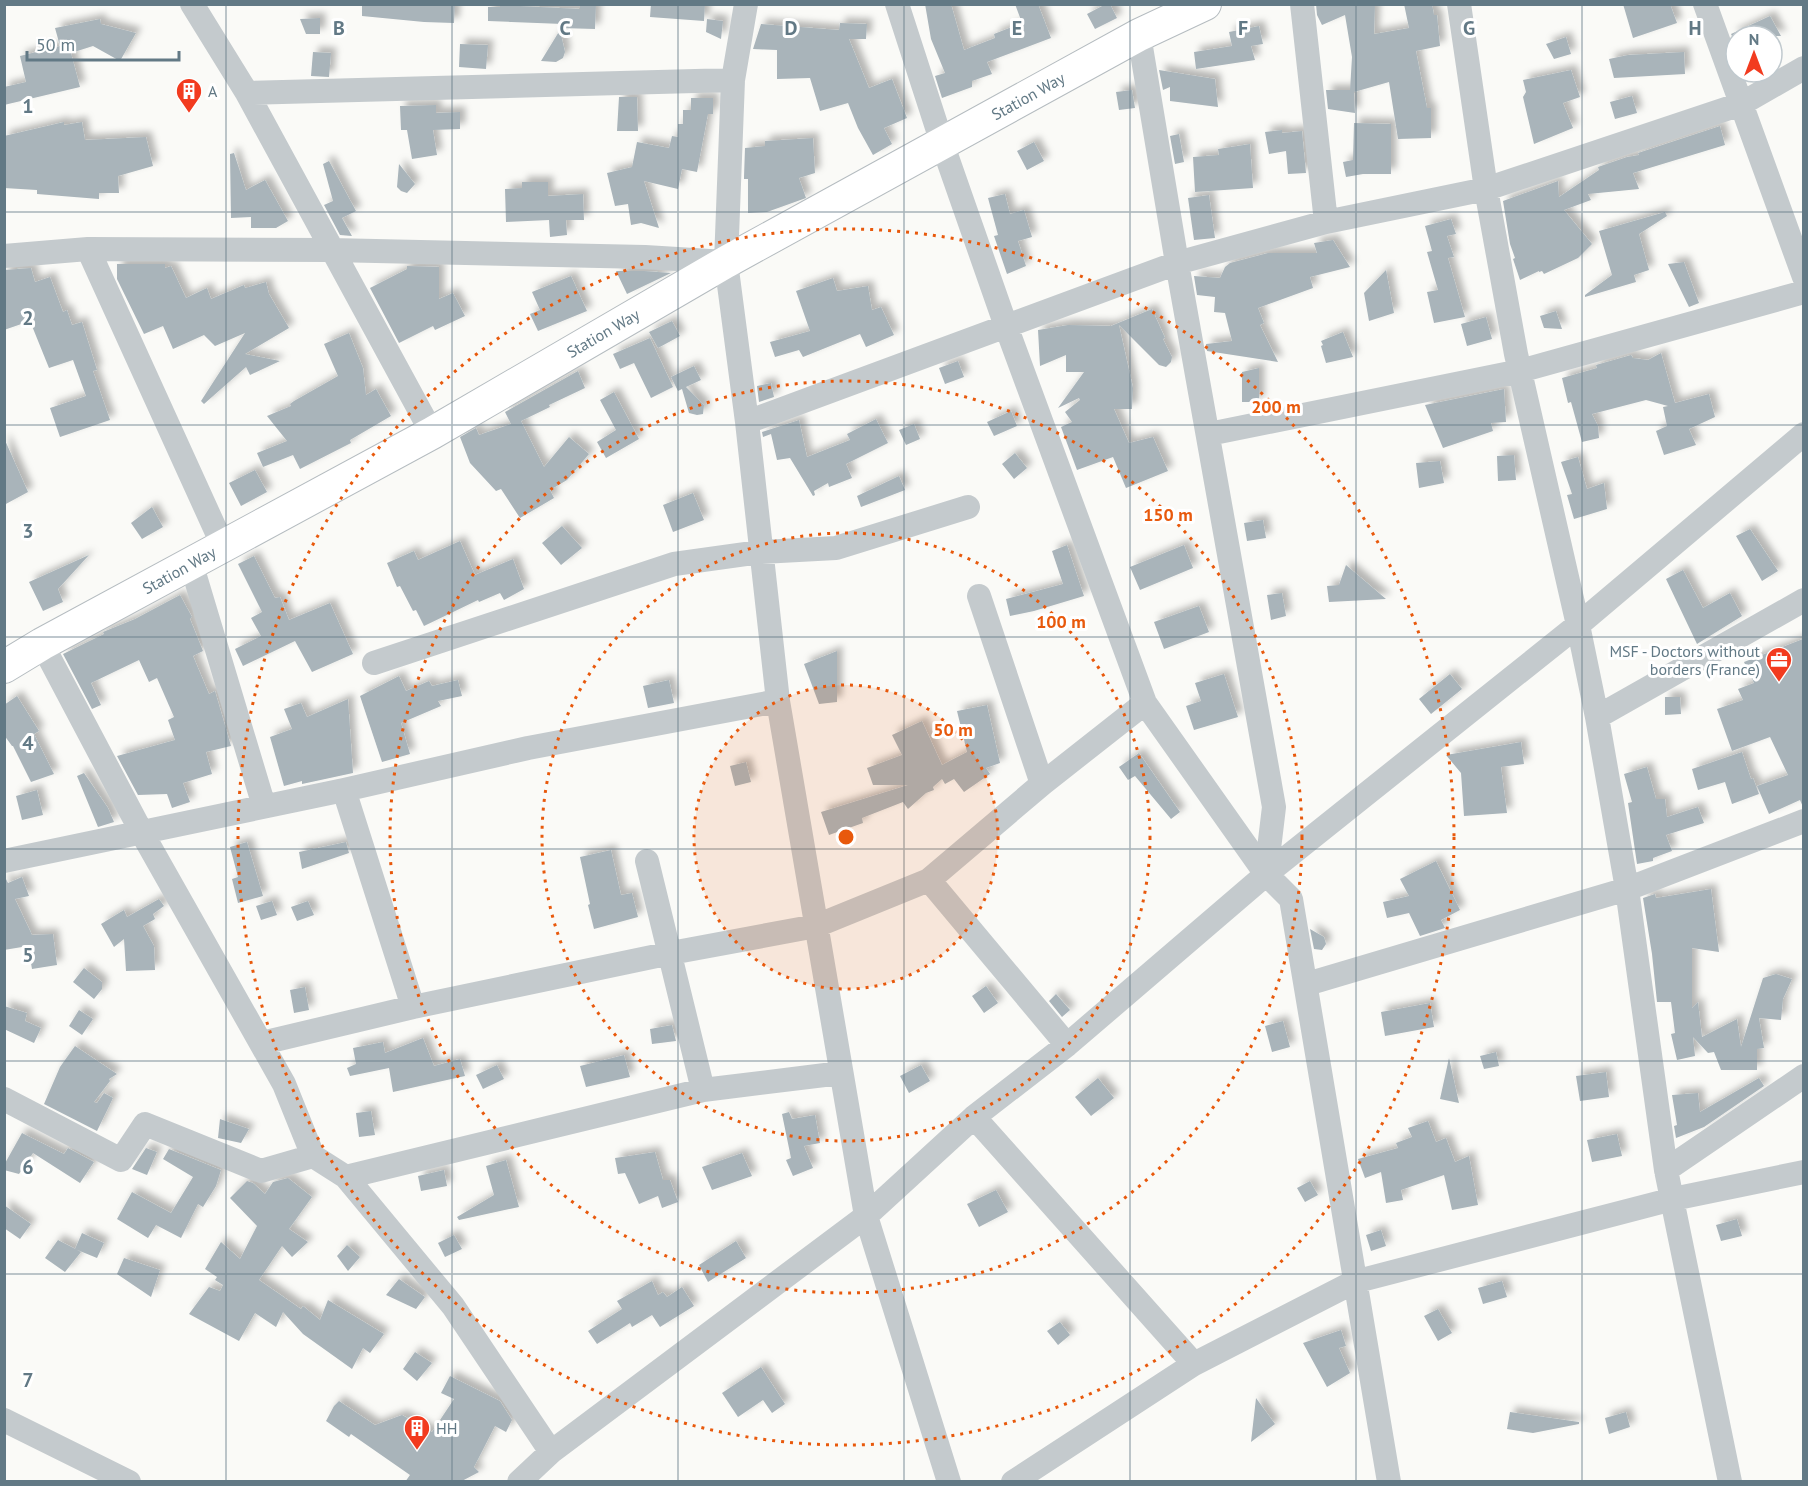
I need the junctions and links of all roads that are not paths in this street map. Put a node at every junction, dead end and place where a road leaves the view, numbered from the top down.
1 (192, 4) edge
2 (746, 4) edge
3 (897, 4) edge
4 (1205, 4) edge
5 (1302, 4) edge
6 (1459, 4) edge
7 (1705, 4) edge
8 (1139, 35) junction
9 (1803, 68) edge
10 (733, 81) junction
11 (247, 93) junction
12 (1741, 104) junction
13 (942, 143) junction
14 (1486, 189) junction
15 (1326, 222) junction
16 (88, 249) junction
17 (332, 250) junction
18 (4, 256) edge
19 (726, 262) junction
20 (1177, 263) junction
21 (1803, 277) edge
22 (1803, 292) edge
23 (1006, 326) junction
24 (1520, 371) junction
25 (747, 422) junction
26 (432, 433) junction
27 (1209, 434) junction
28 (1803, 434) edge
29 (968, 507) dead end
30 (222, 546) junction
31 (760, 552) junction
32 (191, 563) junction
33 (979, 596) dead end
34 (1803, 600) edge
35 (1578, 625) junction
36 (42, 644) junction
37 (374, 663) dead end
38 (4, 667) edge
39 (778, 701) junction
40 (1145, 703) junction
41 (1597, 717) junction
42 (1042, 784) junction
43 (344, 790) junction
44 (264, 806) junction
45 (1803, 821) edge
46 (142, 833) junction
47 (4, 861) edge
48 (647, 861) dead end
49 (1266, 874) junction
50 (929, 880) junction
51 (1627, 889) junction
52 (816, 926) junction
53 (671, 953) junction
54 (1307, 984) junction
55 (413, 1007) junction
56 (262, 1043) junction
57 (1066, 1045) junction
58 (841, 1073) junction
59 (1803, 1076) edge
60 (703, 1090) junction
61 (4, 1099) edge
62 (974, 1117) junction
63 (314, 1156) junction
64 (1666, 1170) junction
65 (1803, 1172) edge
66 (346, 1176) junction
67 (1673, 1199) junction
68 (866, 1216) junction
69 (1354, 1282) junction
70 (1194, 1364) junction
71 (4, 1420) edge
72 (551, 1452) junction
73 (129, 1482) edge
74 (519, 1482) edge
75 (949, 1482) edge
76 (1012, 1482) edge
77 (1389, 1482) edge
78 (1730, 1482) edge

1 - 11 street
2 - 10 street
3 - 13 street
4 - 8 main road, Station Way
5 - 15 street
6 - 14 street
7 - 12 street
8 - 13 main road, Station Way
8 - 20 street
9 - 12 street
10 - 11 street
10 - 19 street
11 - 17 street
12 - 14 street
12 - 21 street
13 - 19 main road, Station Way
13 - 23 street
14 - 15 street
14 - 24 street
15 - 20 street
16 - 17 street
16 - 18 street
16 - 30 street
17 - 19 street
17 - 26 street
19 - 25 street
19 - 26 main road, Station Way
20 - 23 street
20 - 27 street
22 - 24 street
23 - 25 street
23 - 40 street
24 - 27 street
24 - 35 street
25 - 31 street
26 - 30 main road, Station Way
27 - 49 street
28 - 35 street
29 - 31 street
30 - 32 main road, Station Way
31 - 37 street
31 - 39 street
32 - 36 main road, Station Way
32 - 44 street
33 - 42 street
34 - 41 street
35 - 41 street
35 - 49 street
36 - 38 main road, Station Way
36 - 46 street
39 - 43 street
39 - 52 street
40 - 42 street
40 - 49 street
41 - 51 street
42 - 50 street
43 - 44 street
43 - 55 street
44 - 46 street
45 - 51 street
46 - 47 street
46 - 56 street
48 - 53 street
49 - 54 street
49 - 57 street
50 - 52 street
50 - 57 street
51 - 54 street
51 - 64 street
52 - 53 street
52 - 58 street
53 - 55 street
53 - 60 street
54 - 69 street
55 - 56 street
56 - 63 street
57 - 62 street
58 - 60 street
58 - 68 street
59 - 64 street
60 - 66 street
61 - 63 street
62 - 68 street
62 - 70 street
63 - 66 street
64 - 67 street
65 - 67 street
66 - 72 street
67 - 69 street
67 - 78 street
68 - 72 street
68 - 75 street
69 - 70 street
69 - 77 street
70 - 76 street
71 - 73 street
72 - 74 street

